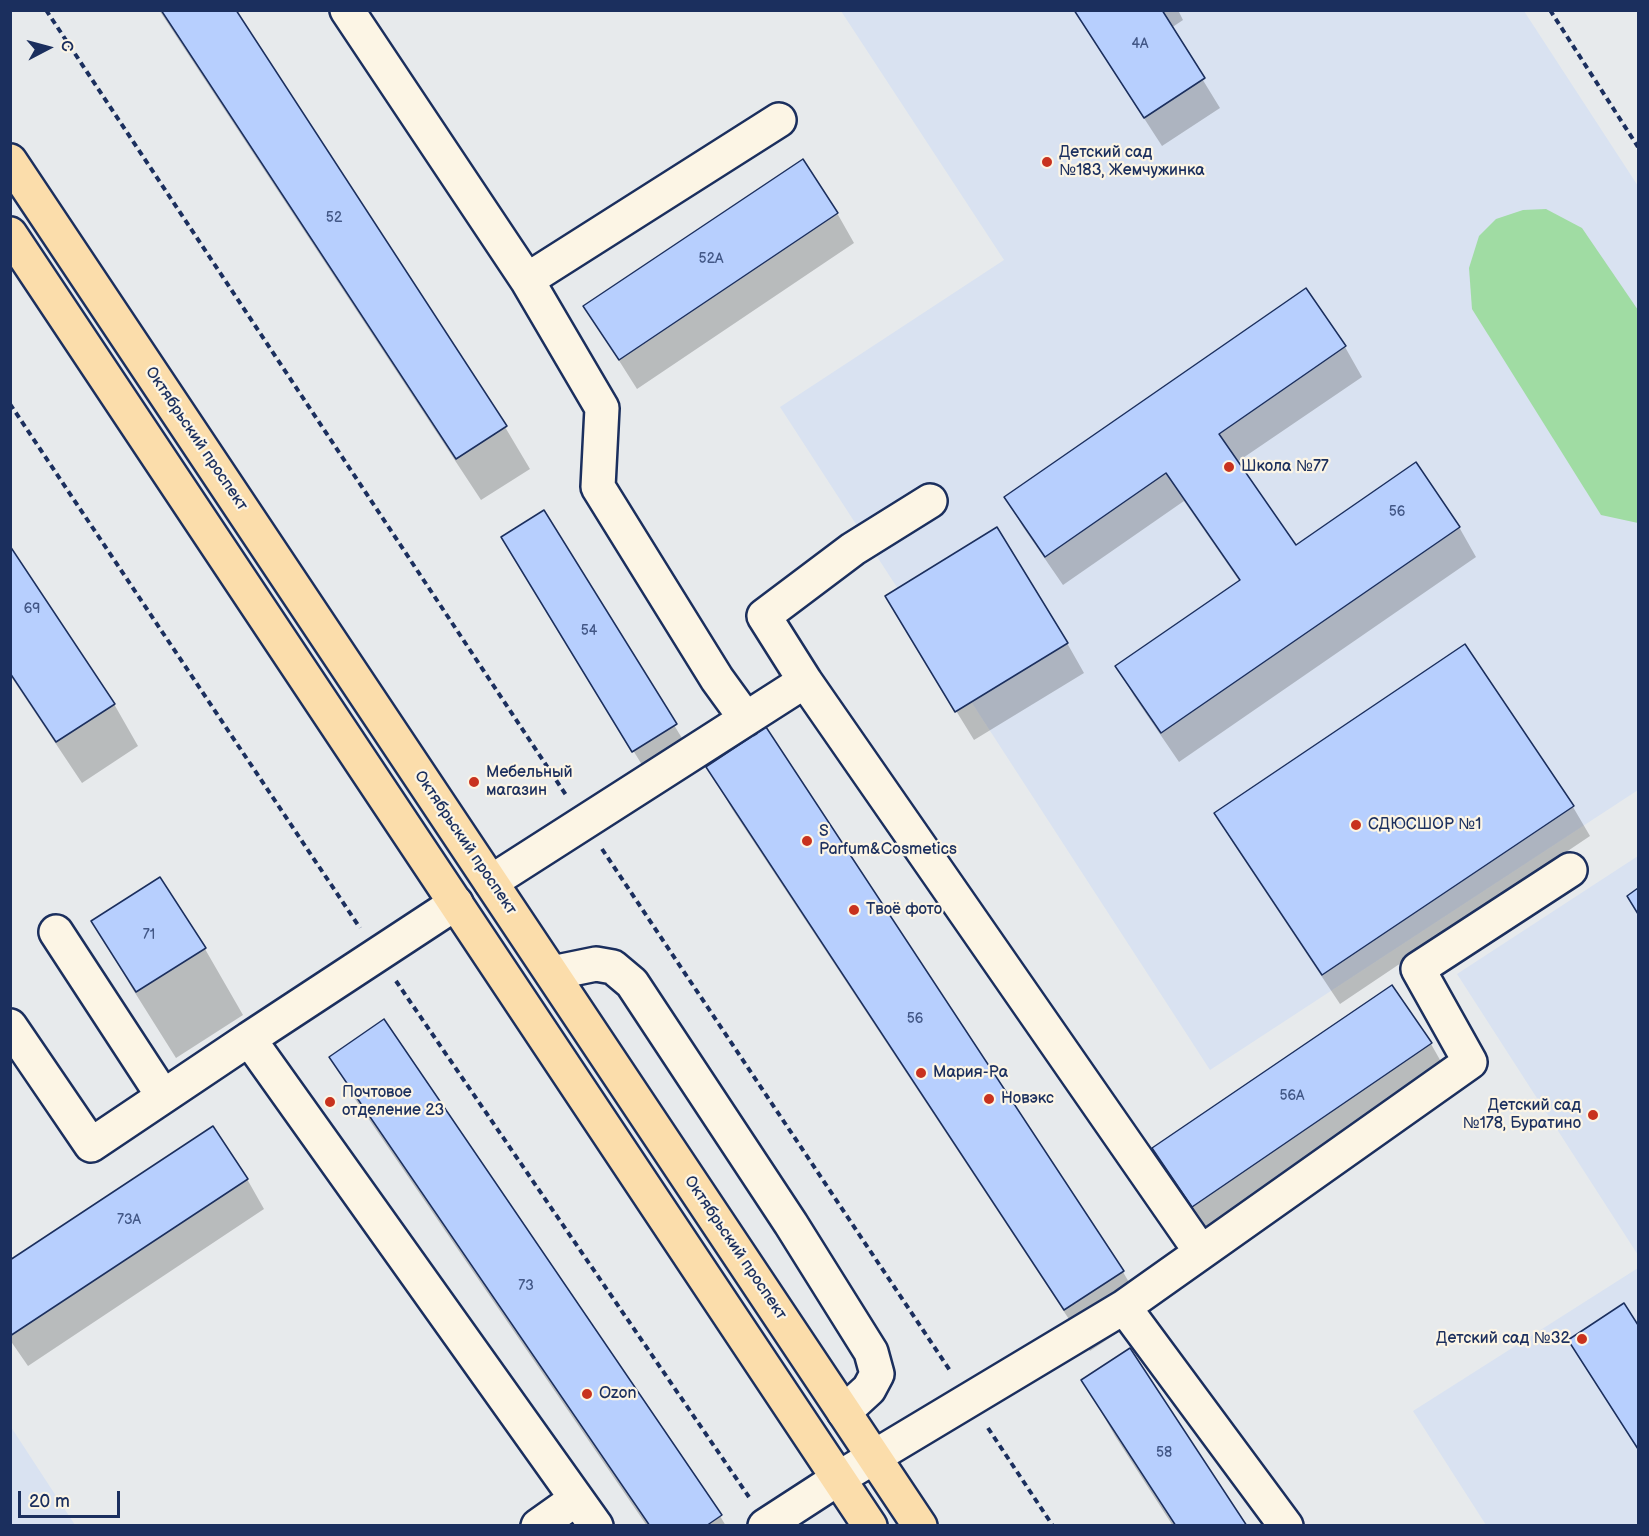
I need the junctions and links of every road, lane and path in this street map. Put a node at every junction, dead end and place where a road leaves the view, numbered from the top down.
1 (46, 10) edge
2 (347, 10) edge
3 (1550, 10) edge
4 (779, 120) dead end
5 (1638, 147) edge
6 (10, 161) edge
7 (10, 234) edge
8 (527, 280) junction
9 (930, 501) dead end
10 (804, 681) junction
11 (746, 719) junction
12 (584, 822) junction
13 (1570, 870) dead end
14 (491, 882) junction
15 (456, 903) junction
16 (56, 932) dead end
17 (552, 973) junction
18 (10, 1026) edge
19 (249, 1039) junction
20 (163, 1096) junction
21 (1201, 1252) junction
22 (1124, 1307) junction
23 (970, 1401) junction
24 (844, 1412) junction
25 (875, 1458) junction
26 (839, 1478) junction
27 (576, 1499) junction
28 (538, 1526) edge
29 (596, 1526) edge
30 (765, 1526) edge
31 (870, 1526) edge
32 (920, 1526) edge
33 (1053, 1526) edge
34 (1286, 1526) edge

1 - 12 path
2 - 8 lane
3 - 5 path
4 - 8 lane
6 - 14 main road, Октябрьский проспект
7 - 15 main road
8 - 11 lane
9 - 10 lane
10 - 11 lane
10 - 21 lane
11 - 12 lane
12 - 14 lane
12 - 23 path
13 - 21 lane
14 - 17 main road, Октябрьский проспект
15 - 19 lane
15 - 26 main road
16 - 20 lane
17 - 24 main road, Октябрьский проспект
17 - 24 lane
18 - 20 lane
19 - 20 lane
19 - 27 lane
21 - 22 lane
22 - 23 lane
22 - 34 lane
23 - 25 lane
23 - 33 path
24 - 25 main road, Октябрьский проспект
25 - 26 lane
25 - 32 main road, Октябрьский проспект
26 - 30 lane
26 - 31 main road
27 - 28 lane
27 - 29 lane

